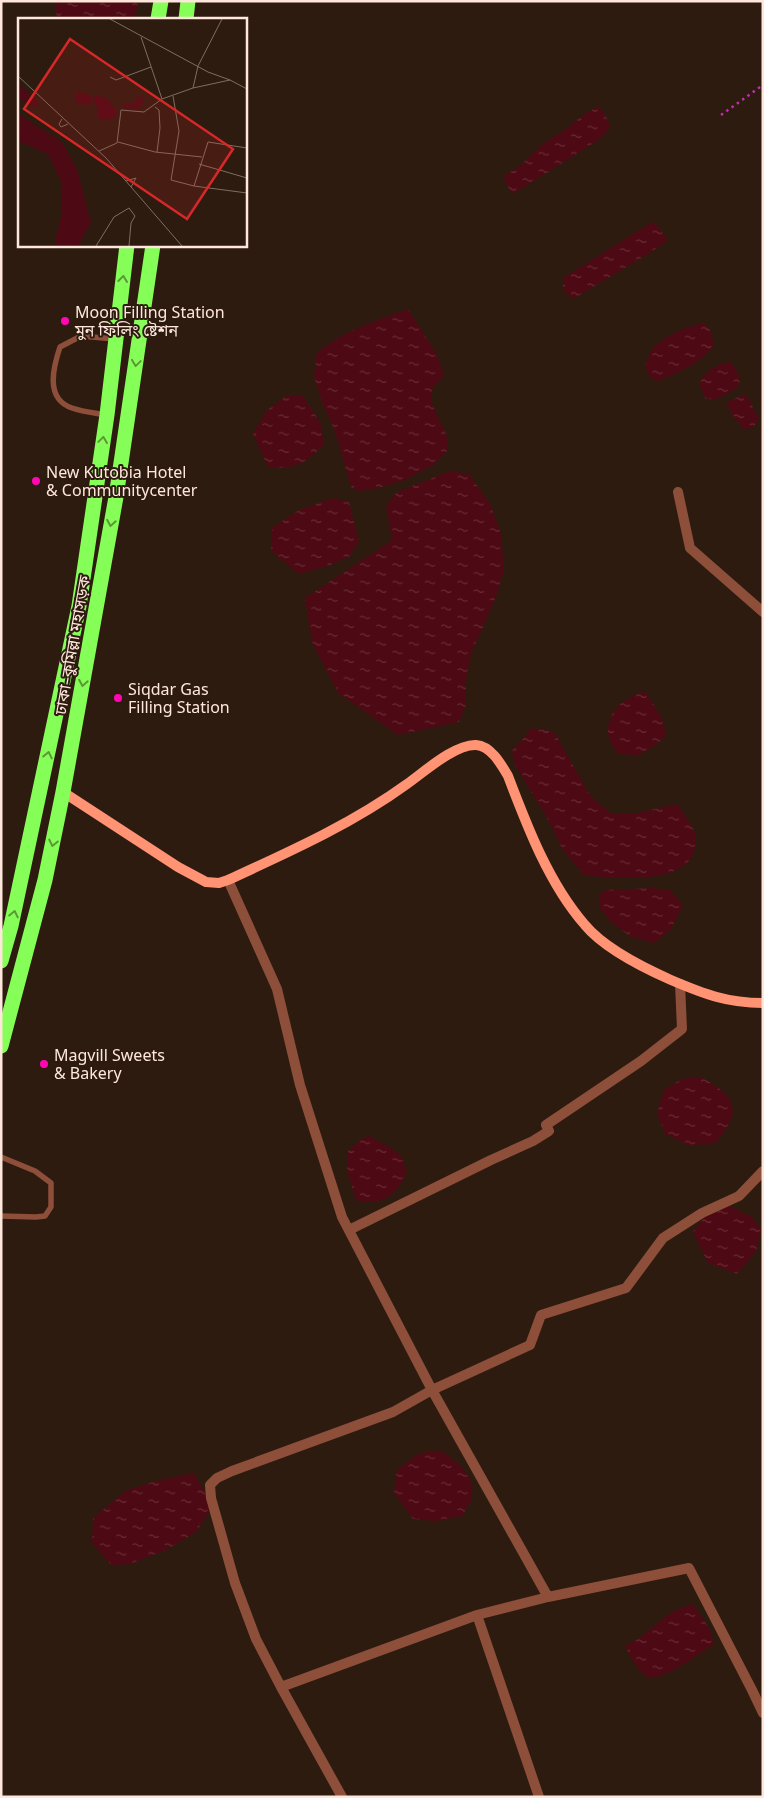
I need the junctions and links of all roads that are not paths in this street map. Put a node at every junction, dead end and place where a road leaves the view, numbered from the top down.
1 (161, 1) edge
2 (188, 1) edge
3 (158, 18) edge
4 (186, 18) edge
5 (127, 246) edge
6 (153, 246) edge
7 (116, 339) junction
8 (107, 415) junction
9 (678, 492) dead end
10 (763, 612) edge
11 (63, 792) junction
12 (228, 880) junction
13 (1, 961) edge
14 (680, 984) junction
15 (763, 1003) edge
16 (1, 1046) edge
17 (1, 1157) edge
18 (763, 1171) edge
19 (1, 1216) edge
20 (349, 1230) junction
21 (432, 1390) junction
22 (548, 1597) junction
23 (477, 1616) junction
24 (281, 1687) junction
25 (763, 1713) edge
26 (342, 1797) edge
27 (539, 1797) edge

1 - 3 highway
2 - 4 highway
7 -> 5 highway, ঢাকা–কুমিল্লা মহাসড়ক
6 -> 11 highway, ঢাকা–কুমিল্লা মহাসড়ক
7 - 8 highway, ঢাকা–কুমিল্লা মহাসড়ক
7 - 8 lane
13 -> 8 highway, ঢাকা–কুমিল্লা মহাসড়ক
9 - 10 street
11 - 12 street
11 -> 16 highway, ঢাকা–কুমিল্লা মহাসড়ক
12 - 14 street
12 - 20 street
14 - 15 street
14 - 20 street
17 - 19 lane
18 - 21 street
20 - 21 street
21 - 22 street
21 - 24 street
22 - 23 street
22 - 25 street
23 - 24 street
23 - 27 street
24 - 26 street

